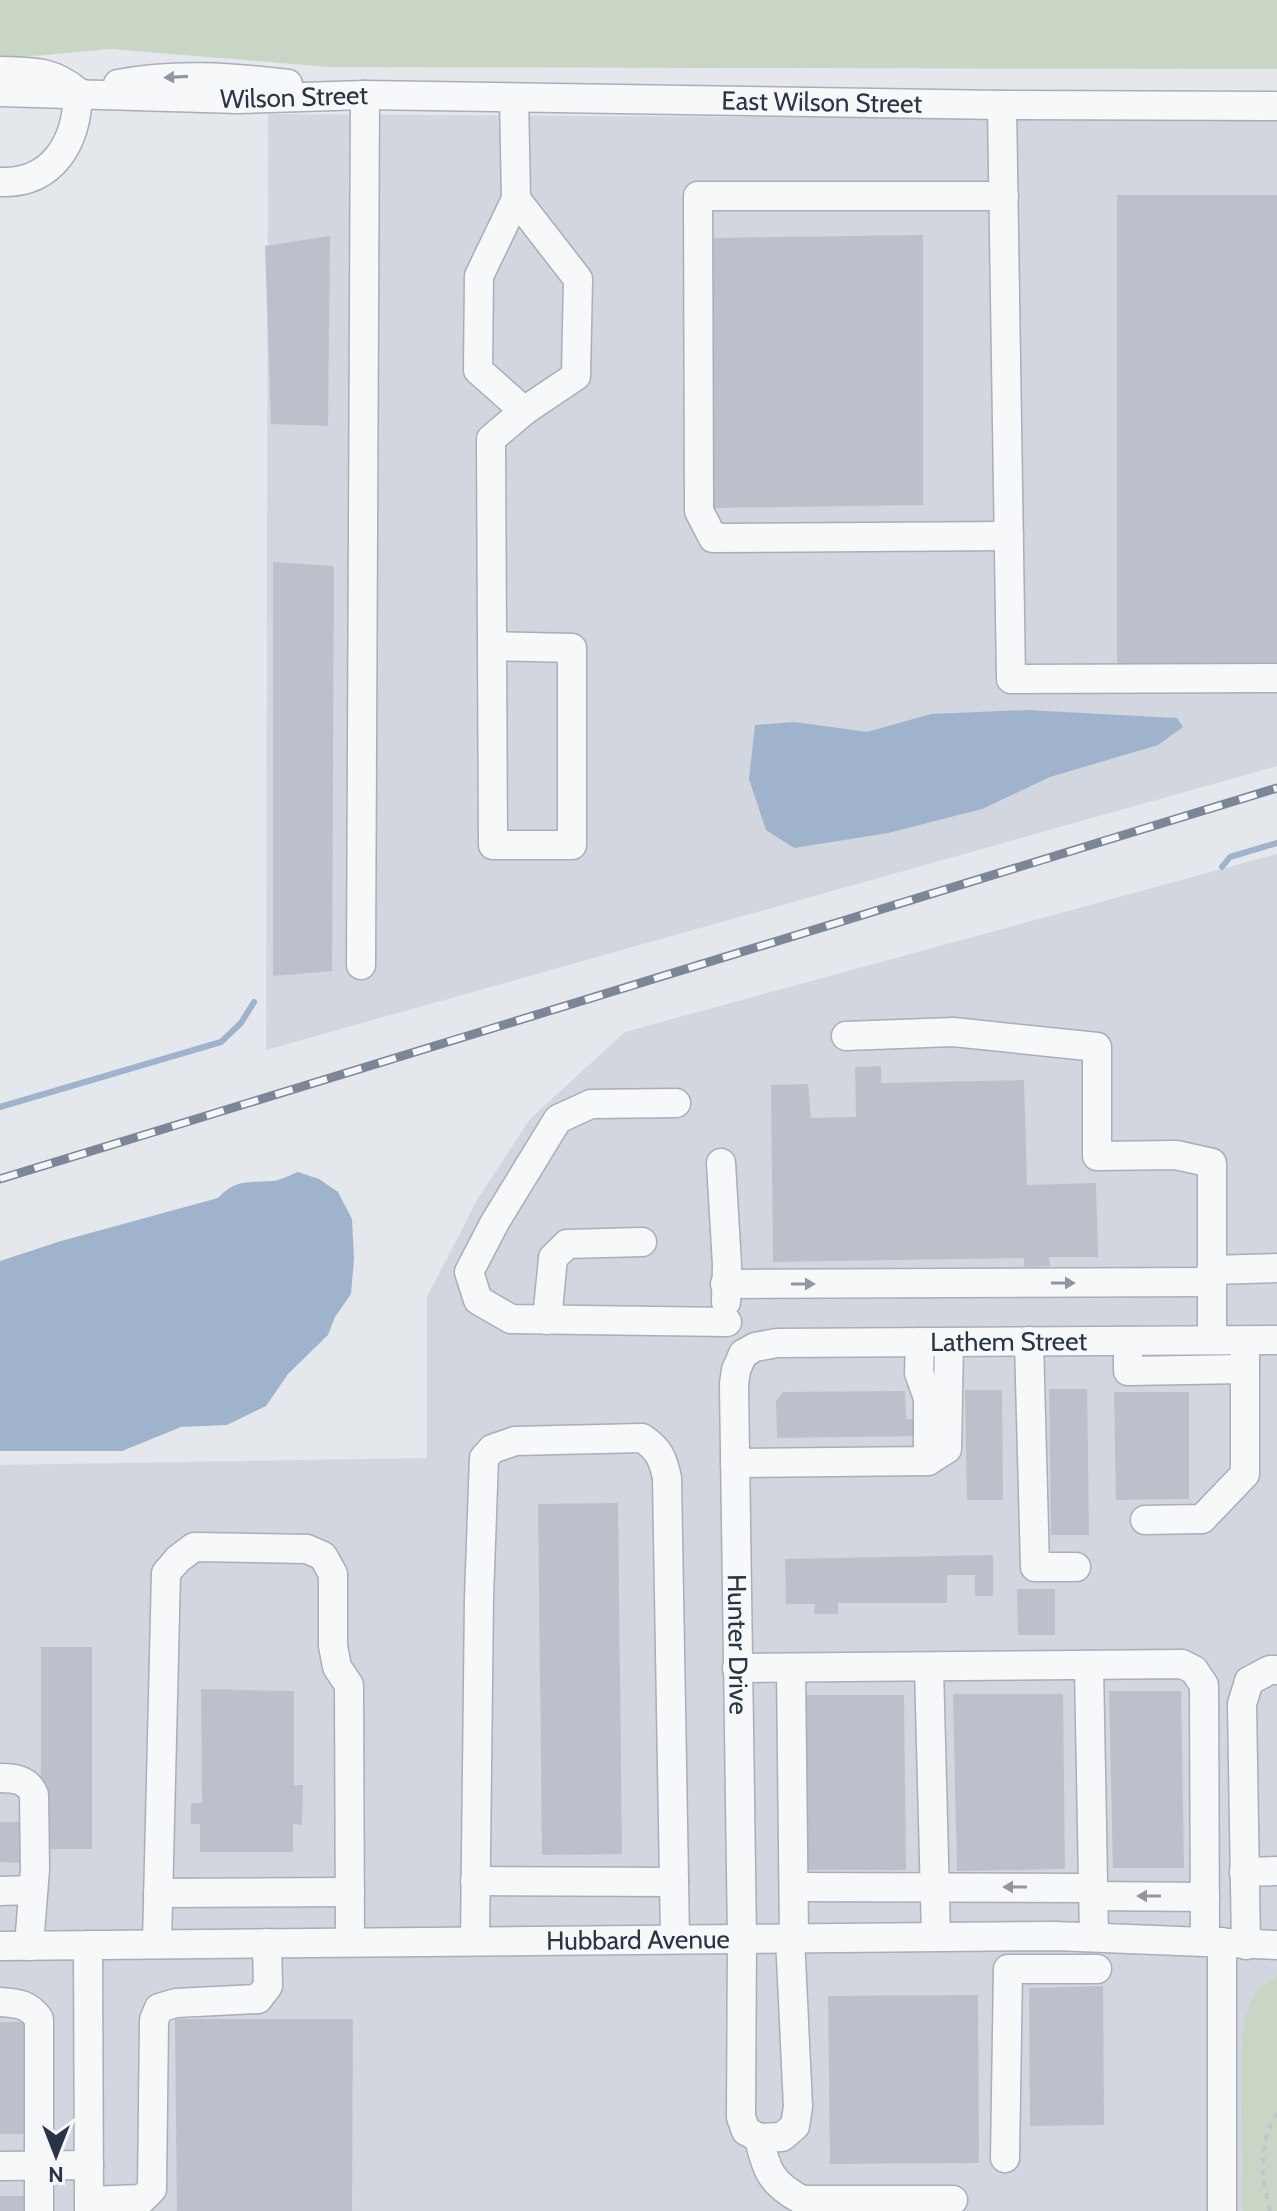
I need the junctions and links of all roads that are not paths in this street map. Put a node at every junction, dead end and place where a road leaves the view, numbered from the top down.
1 (0, 71) edge
2 (0, 92) edge
3 (78, 93) junction
4 (365, 95) junction
5 (514, 98) junction
6 (1002, 105) junction
7 (1277, 106) edge
8 (0, 182) edge
9 (1004, 196) junction
10 (516, 199) junction
11 (524, 411) junction
12 (1009, 536) junction
13 (492, 646) junction
14 (1277, 678) edge
15 (361, 965) dead end
16 (846, 1036) dead end
17 (676, 1103) dead end
18 (721, 1163) dead end
19 (642, 1242) dead end
20 (1277, 1268) edge
21 (1210, 1276) junction
22 (725, 1284) junction
23 (547, 1320) junction
24 (727, 1322) junction
25 (1212, 1340) junction
26 (1245, 1340) junction
27 (1277, 1340) edge
28 (1029, 1341) junction
29 (1128, 1341) junction
30 (920, 1342) junction
31 (949, 1342) junction
32 (743, 1354) junction
33 (1245, 1369) junction
34 (928, 1461) junction
35 (735, 1463) junction
36 (1145, 1520) dead end
37 (1076, 1567) dead end
38 (1089, 1666) junction
39 (929, 1667) junction
40 (737, 1668) junction
41 (791, 1668) junction
42 (1277, 1670) edge
43 (0, 1778) edge
44 (1277, 1871) edge
45 (1244, 1872) junction
46 (475, 1881) junction
47 (674, 1882) junction
48 (794, 1887) junction
49 (934, 1887) junction
50 (33, 1890) junction
51 (0, 1891) edge
52 (350, 1892) junction
53 (1094, 1892) junction
54 (158, 1893) junction
55 (1205, 1897) junction
56 (936, 1936) junction
57 (1055, 1936) junction
58 (1094, 1936) junction
59 (792, 1937) junction
60 (675, 1938) junction
61 (742, 1938) junction
62 (475, 1941) junction
63 (350, 1942) junction
64 (267, 1943) junction
65 (1224, 1943) junction
66 (157, 1944) junction
67 (88, 1945) junction
68 (1277, 1945) edge
69 (0, 1946) edge
70 (29, 1946) junction
71 (1055, 1969) junction
72 (1097, 1969) dead end
73 (0, 2002) edge
74 (759, 2138) junction
75 (1005, 2158) dead end
76 (39, 2165) junction
77 (89, 2165) junction
78 (0, 2166) edge
79 (953, 2200) dead end
80 (89, 2206) edge
81 (39, 2211) edge
82 (1222, 2211) edge

1 - 3 street
2 - 3 street, Wilson Street
3 - 4 street, Wilson Street
3 - 8 street
4 - 5 street, East Wilson Street
4 - 15 street
5 - 6 street, East Wilson Street
5 - 10 street
6 - 7 street, East Wilson Street
6 - 9 street
9 - 12 street
9 - 12 street
10 - 11 street
10 - 11 street
11 - 13 street
12 - 14 street
13 - 13 street
16 - 21 street
17 - 23 street
18 - 22 street
19 - 23 street
20 - 21 street
22 -> 21 street
21 - 25 street
22 - 24 street
23 - 24 street
24 - 32 street
25 - 26 street, Lathem Street
25 - 29 street, Lathem Street
26 - 27 street, Lathem Street
26 - 33 street
28 - 29 street, Lathem Street
28 - 31 street, Lathem Street
28 - 37 street
29 - 33 street
30 - 31 street, Lathem Street
30 - 32 street, Lathem Street
30 - 34 street
31 - 34 street
32 - 35 street, Hunter Drive
33 - 36 street
34 - 35 street
35 - 40 street, Hunter Drive
38 - 39 street
38 - 53 street
38 - 55 street
39 - 41 street
39 - 49 street
40 - 41 street
40 - 61 street, Hunter Drive
41 - 48 street
42 - 45 street
43 - 50 street
44 - 45 street
45 - 65 street
46 - 47 street
46 - 47 street
46 - 62 street
47 - 60 street
48 - 49 street
48 - 59 street
53 -> 49 street
49 - 56 street
50 - 51 street
50 - 70 street
52 - 54 street
52 - 54 street
52 - 63 street
55 -> 53 street
53 - 58 street
54 - 66 street
55 - 65 street
56 - 57 street, Hubbard Avenue
56 - 59 street, Hubbard Avenue
57 - 58 street, Hubbard Avenue
57 - 71 street
58 - 65 street, Hubbard Avenue
59 - 61 street, Hubbard Avenue
59 - 74 street
60 - 61 street, Hubbard Avenue
60 - 62 street, Hubbard Avenue
61 - 74 street, Hunter Drive
62 - 63 street, Hubbard Avenue
63 - 64 street, Hubbard Avenue
64 - 66 street, Hubbard Avenue
64 - 80 street
65 - 68 street, Hubbard Avenue
65 - 82 street
66 - 67 street, Hubbard Avenue
67 - 70 street, Hubbard Avenue
67 - 77 street
69 - 70 street, Hubbard Avenue
71 - 72 street
71 - 75 street
73 - 76 street
74 - 79 street, Hunter Drive
76 - 77 street
76 - 78 street
76 - 81 street
77 - 80 street

